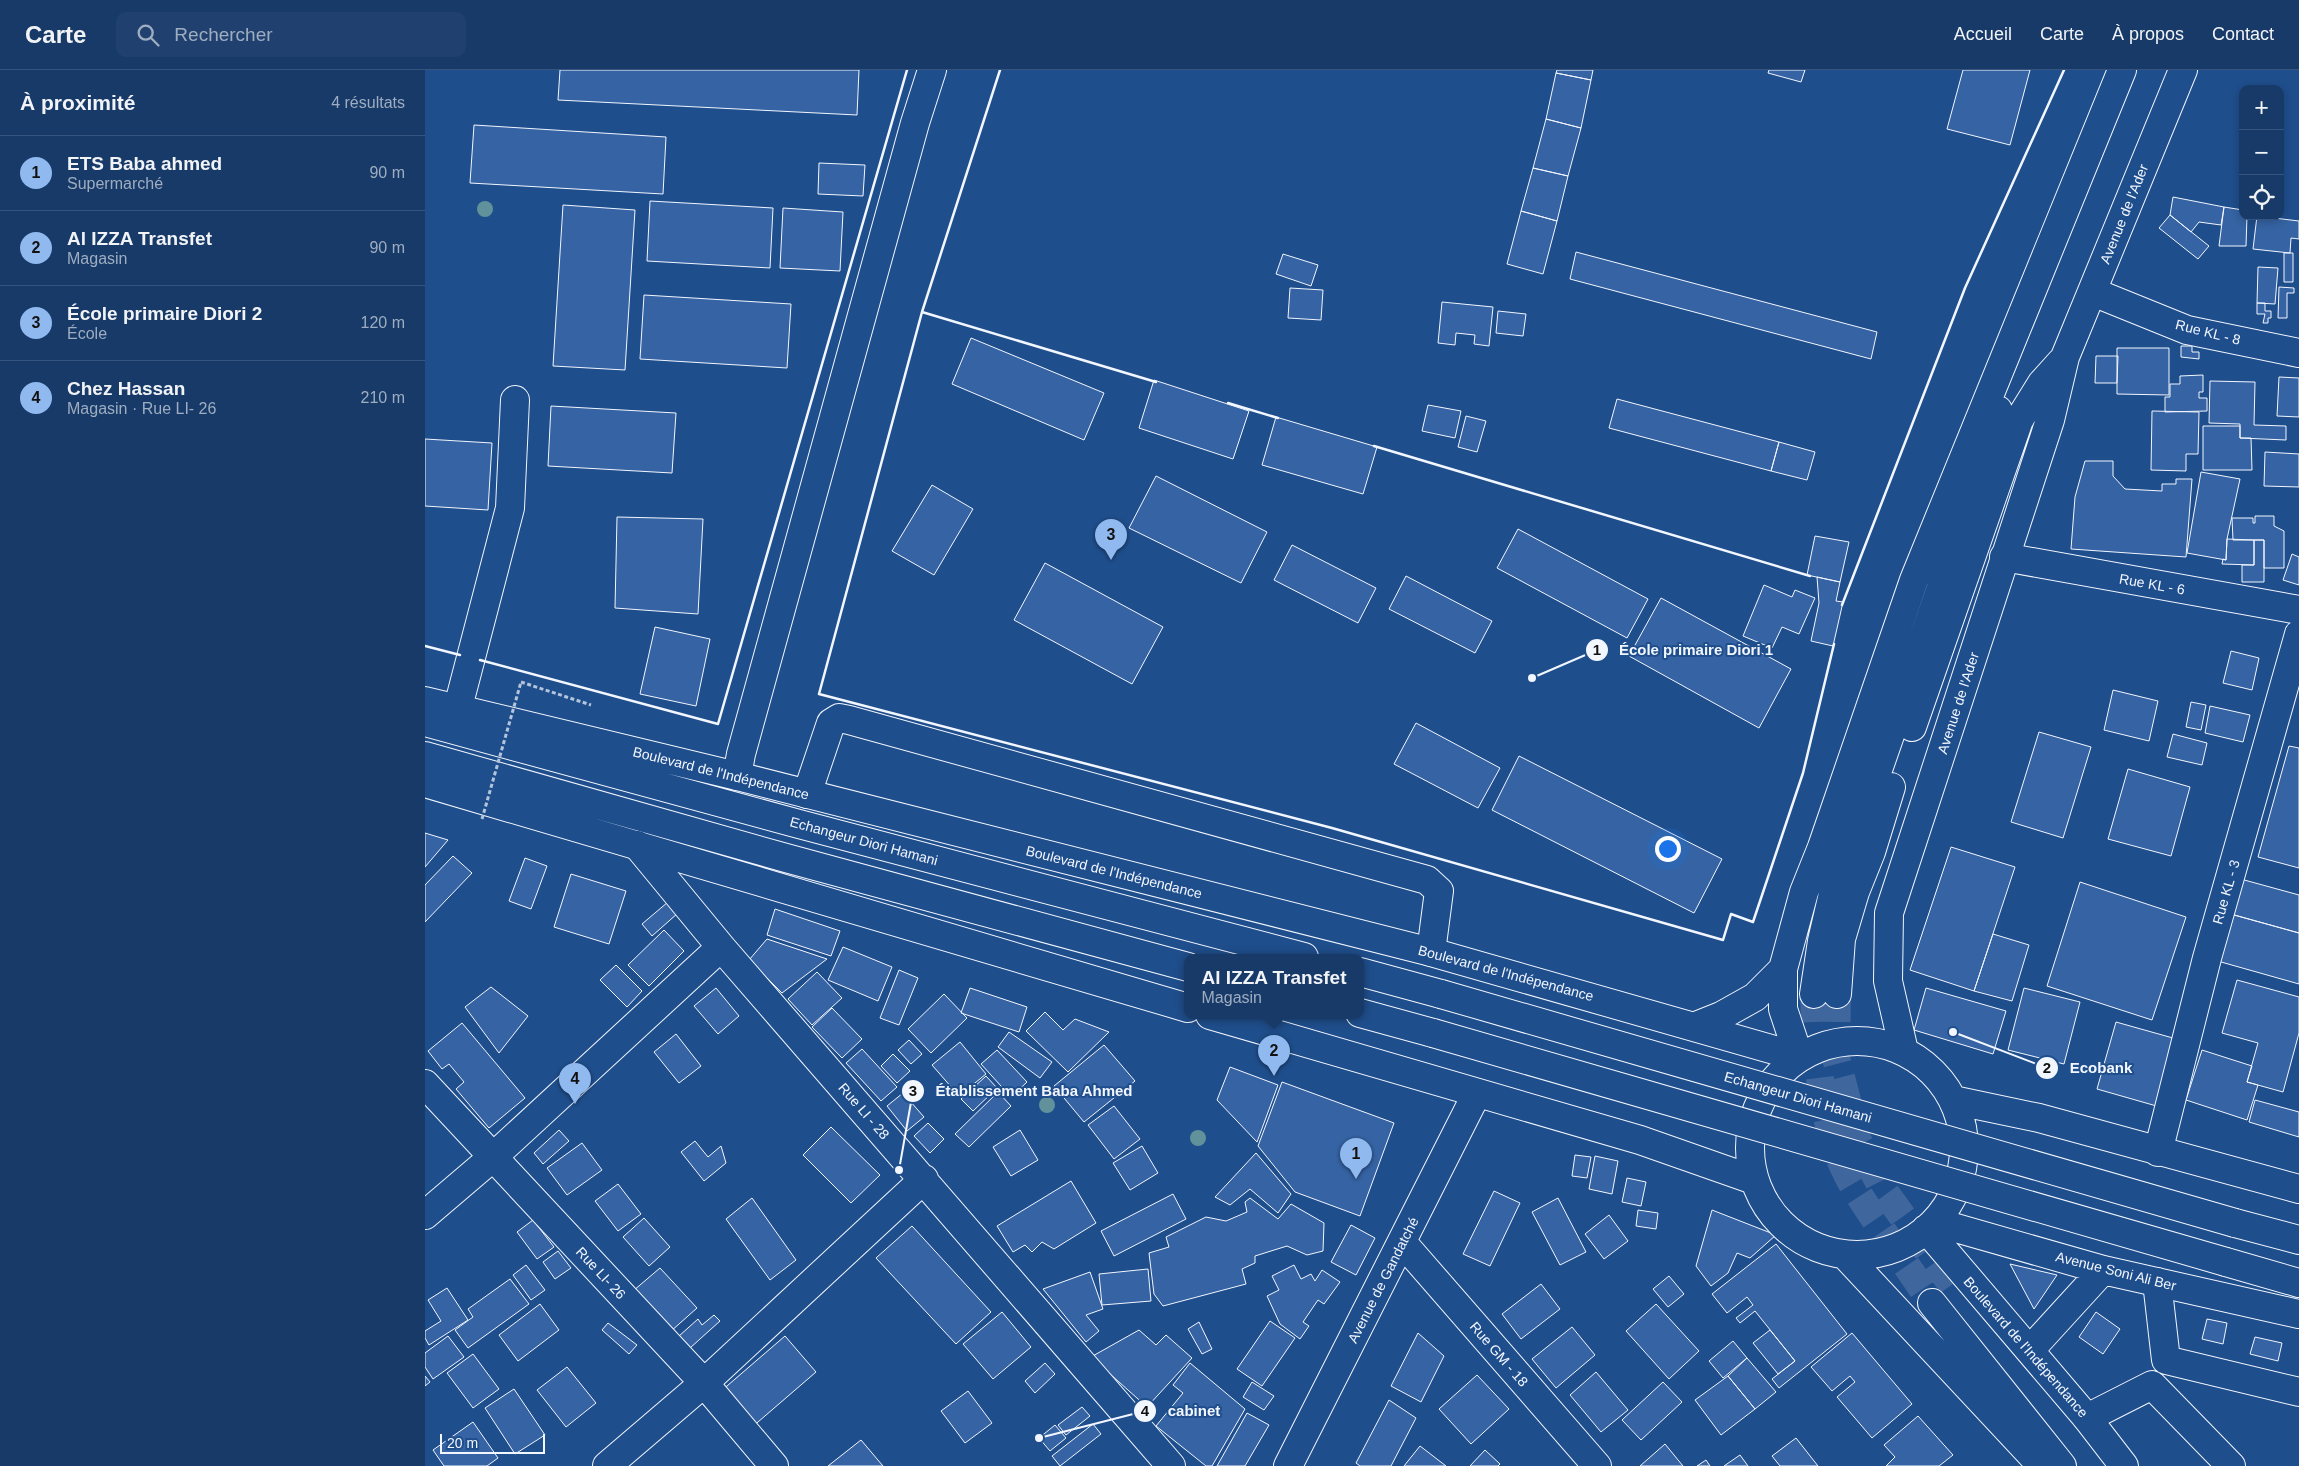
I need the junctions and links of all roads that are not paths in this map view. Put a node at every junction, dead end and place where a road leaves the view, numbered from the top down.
1 (932, 70) edge
2 (2122, 70) edge
3 (2183, 70) edge
4 (2093, 292) junction
5 (2012, 340) junction
6 (2299, 353) edge
7 (2065, 358) junction
8 (515, 400) dead end
9 (2005, 557) junction
10 (2299, 610) edge
11 (2299, 634) edge
12 (425, 703) edge
13 (457, 710) junction
14 (425, 722) edge
15 (425, 756) edge
16 (737, 776) junction
17 (425, 783) edge
18 (807, 794) junction
19 (567, 796) junction
20 (637, 845) junction
21 (792, 891) junction
22 (721, 946) junction
23 (1431, 952) junction
24 (1293, 954) edge
25 (1184, 966) edge
26 (1783, 969) junction
27 (1364, 973) edge
28 (1184, 1007) edge
29 (1364, 1014) edge
30 (1225, 1019) edge
31 (1696, 1026) junction
32 (1904, 1051) junction
33 (1799, 1057) junction
34 (425, 1084) edge
35 (1477, 1093) junction
36 (1953, 1100) junction
37 (2158, 1152) junction
38 (493, 1157) junction
39 (924, 1179) junction
40 (1754, 1180) junction
41 (2299, 1189) edge
42 (425, 1214) edge
43 (1930, 1225) junction
44 (2299, 1240) edge
45 (1402, 1242) junction
46 (1844, 1254) junction
47 (2103, 1270) junction
48 (2157, 1282) junction
49 (2299, 1283) edge
50 (1958, 1293) tunnel mouth
51 (1932, 1303) tunnel mouth
52 (2299, 1314) edge
53 (2030, 1350) junction
54 (2166, 1360) junction
55 (703, 1383) junction
56 (2152, 1385) junction
57 (2299, 1392) edge
58 (2087, 1418) junction
59 (607, 1466) edge
60 (774, 1466) edge
61 (1171, 1466) edge
62 (1288, 1466) edge
63 (1597, 1466) edge
64 (2043, 1466) edge
65 (2062, 1466) edge
66 (2113, 1466) edge
67 (2124, 1466) edge
68 (2231, 1466) edge

1 - 16 main road
2 - 5 main road, Avenue de l'Ader
3 - 4 main road, Avenue de l'Ader
4 - 6 main road, Rue KL - 8
4 - 7 main road, Avenue de l'Ader
5 - 7 main road, Avenue de l'Ader
5 - 26 main road, Avenue de l'Ader
7 - 9 main road, Avenue de l'Ader
8 - 13 main road
9 - 10 main road, Rue KL - 6
9 - 32 main road, Avenue de l'Ader
11 - 37 main road, Rue KL - 3
12 - 13 main road, Boulevard de l'Indépendance
13 - 16 main road, Boulevard de l'Indépendance
14 - 24 main road, Echangeur Diori Hamani
15 - 19 main road
16 - 18 main road, Boulevard de l'Indépendance
17 - 20 main road
18 - 23 main road, Boulevard de l'Indépendance
18 - 23 main road
19 - 21 main road
19 - 25 main road
20 - 21 main road
20 - 22 main road, Rue LI - 28
21 - 28 main road
22 - 38 main road
22 - 39 main road, Rue LI - 28
23 - 31 main road, Boulevard de l'Indépendance
26 - 31 main road, Avenue de l'Ader
26 - 33 main road, Avenue de l'Ader
27 - 44 main road, Echangeur Diori Hamani, bridge
29 - 49 main road, bridge
30 - 35 main road
31 - 33 main road, Boulevard de l'Indépendance
32 - 33 main road
32 - 36 main road
33 - 40 main road
34 - 38 main road, Rue LI- 26
35 - 40 main road
35 - 45 main road, Avenue de Gandatché
36 - 37 main road
36 - 43 main road
37 - 41 main road
38 - 42 main road
38 - 55 main road, Rue LI- 26
39 - 55 main road
39 - 61 main road, Rue LI - 28
40 - 46 main road
43 - 46 main road
43 - 47 main road, Avenue Soni Ali Ber
43 - 53 main road, Boulevard de l'Indépendance
45 - 62 main road, Avenue de Gandatché
45 - 63 main road, Rue GM - 18
46 - 64 main road
47 - 48 main road, Avenue Soni Ali Ber
47 - 53 main road
48 - 52 main road, Avenue Soni Ali Ber
48 - 54 main road
50 - 66 main road, Boulevard de l'Indépendance
51 - 65 main road
53 - 58 main road, Boulevard de l'Indépendance
54 - 56 main road
54 - 57 main road
55 - 59 main road
55 - 60 main road, Rue LI- 26
56 - 58 main road
56 - 68 main road
58 - 67 main road, Boulevard de l'Indépendance

